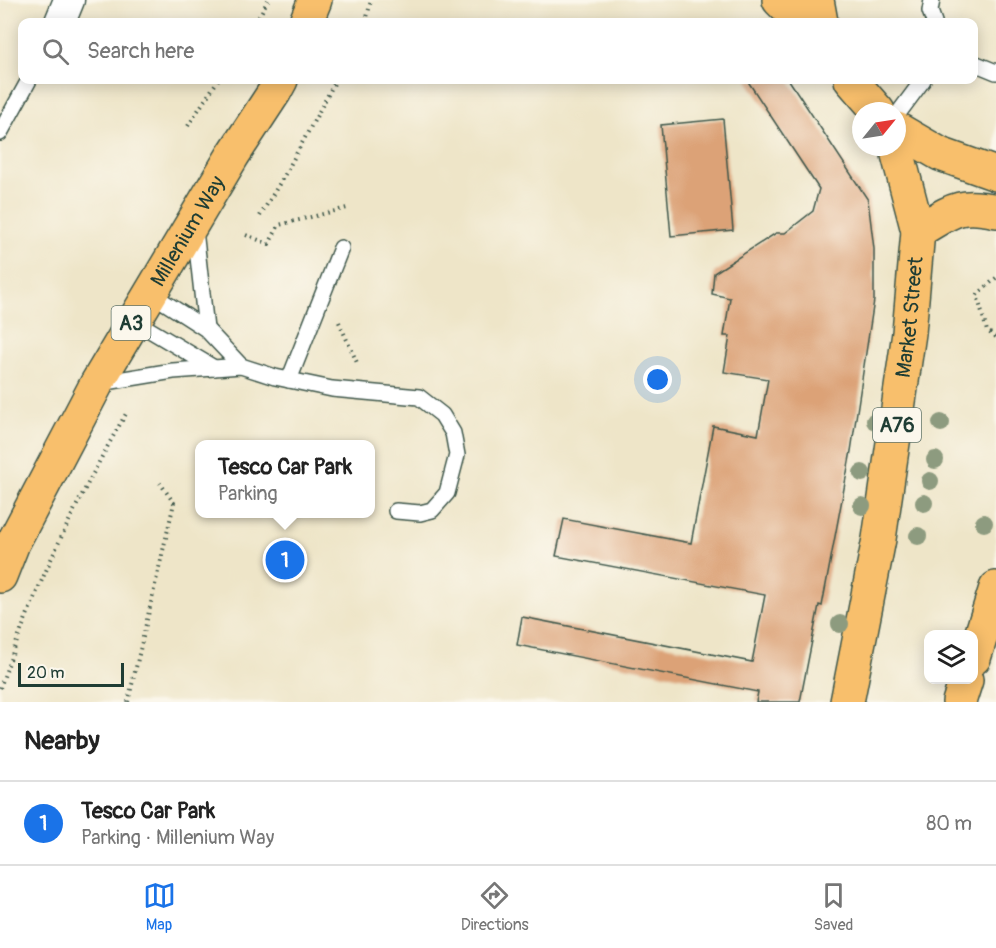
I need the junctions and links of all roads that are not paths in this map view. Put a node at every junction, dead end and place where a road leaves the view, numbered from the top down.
1 (69, 0) edge
2 (315, 0) edge
3 (779, 0) edge
4 (817, 0) edge
5 (932, 0) edge
6 (62, 18) edge
7 (308, 18) edge
8 (797, 18) edge
9 (820, 18) edge
10 (933, 18) edge
11 (978, 65) edge
12 (996, 72) edge
13 (27, 84) edge
14 (278, 84) edge
15 (854, 84) edge
16 (920, 84) edge
17 (870, 102) edge
18 (906, 103) edge
19 (0, 132) edge
20 (906, 134) edge
21 (898, 156) edge
22 (996, 174) edge
23 (996, 211) edge
24 (195, 220) junction
25 (918, 231) junction
26 (341, 248) dead end
27 (142, 306) junction
28 (206, 329) junction
29 (241, 366) junction
30 (214, 368) junction
31 (289, 380) junction
32 (97, 383) junction
33 (396, 511) dead end
34 (0, 576) edge
35 (995, 593) edge
36 (978, 646) edge
37 (965, 684) edge
38 (847, 702) edge
39 (959, 702) edge

1 - 6 street
2 - 7 main road
3 - 8 main road
4 - 9 main road
5 - 10 lane
11 - 12 lane
13 - 19 lane
14 - 24 main road, Millenium Way / A3
15 - 17 main road
16 - 18 lane
20 - 22 main road
21 - 25 main road, Market Street / A76
23 - 25 main road
24 - 27 main road, Millenium Way / A3
24 - 28 lane
25 - 38 main road, Market Street / A76
26 - 31 lane
27 - 28 lane
27 - 30 lane
27 - 32 main road, Millenium Way / A3
28 - 29 lane
29 - 30 lane
29 - 31 lane
30 - 32 lane
31 - 33 lane
32 - 34 main road, Millenium Way / A3
35 - 36 main road
37 - 39 main road

